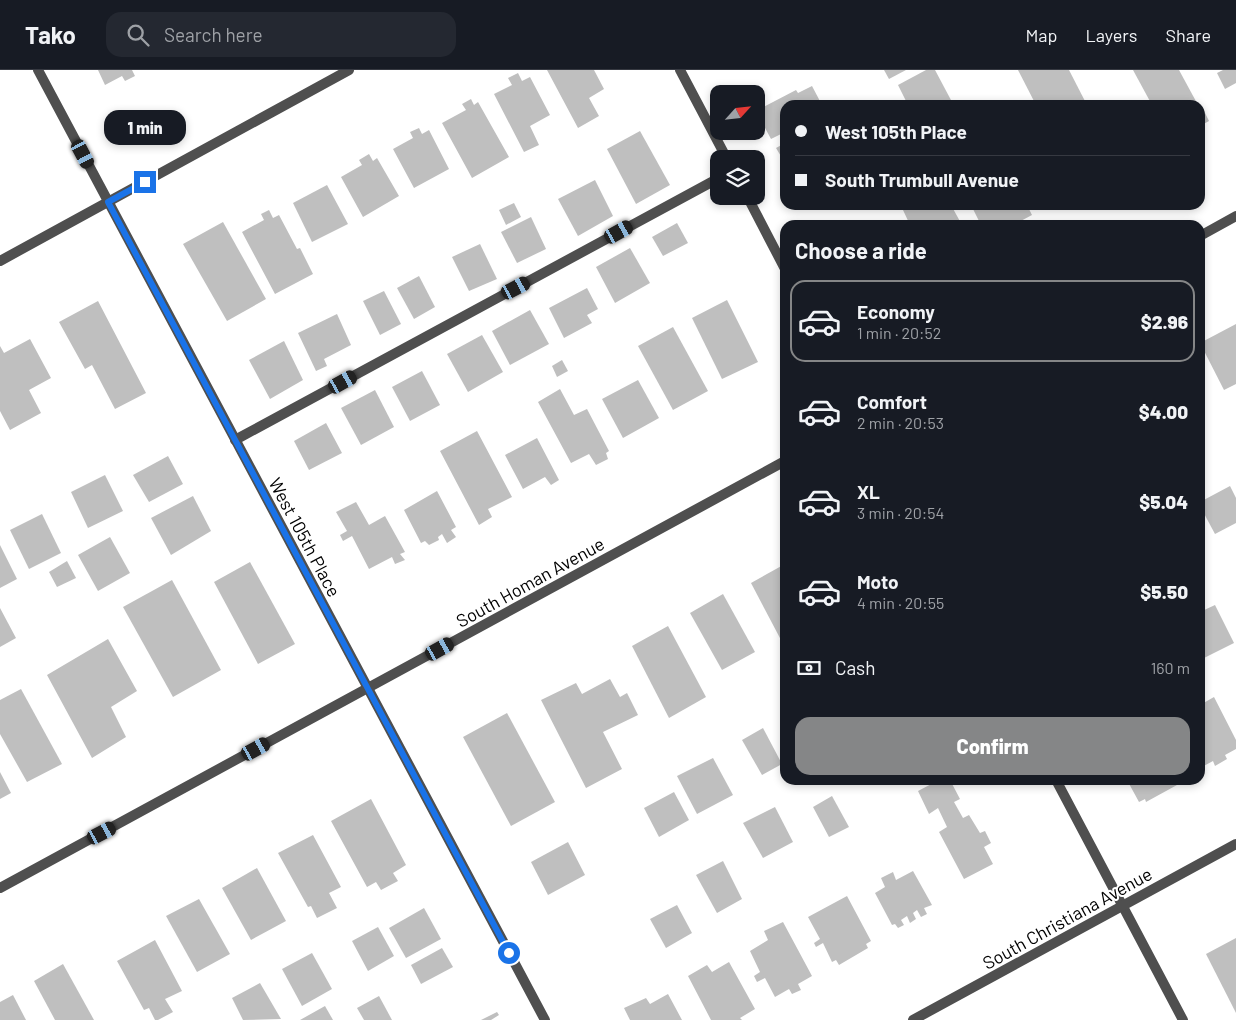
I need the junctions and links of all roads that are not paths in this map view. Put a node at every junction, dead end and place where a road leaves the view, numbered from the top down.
1 (38, 70) edge
2 (349, 70) edge
3 (680, 70) edge
4 (722, 150) edge
5 (710, 183) edge
6 (108, 202) junction
7 (752, 205) edge
8 (1236, 216) edge
9 (1205, 233) edge
10 (780, 259) edge
11 (0, 261) edge
12 (235, 440) junction
13 (780, 464) edge
14 (367, 689) junction
15 (1059, 785) edge
16 (1236, 844) edge
17 (0, 888) edge
18 (1123, 906) junction
19 (545, 1020) edge
20 (913, 1020) edge
21 (1183, 1020) edge

1 - 6 street, West 105th Place
2 - 6 street
3 - 4 street
5 - 12 street
6 - 11 street
6 - 12 street, West 105th Place
7 - 10 street
8 - 9 street
12 - 14 street, West 105th Place
13 - 14 street, South Homan Avenue
14 - 17 street, South Homan Avenue
14 - 19 street, West 105th Place
15 - 18 street
16 - 18 street, South Christiana Avenue
18 - 20 street, South Christiana Avenue
18 - 21 street

